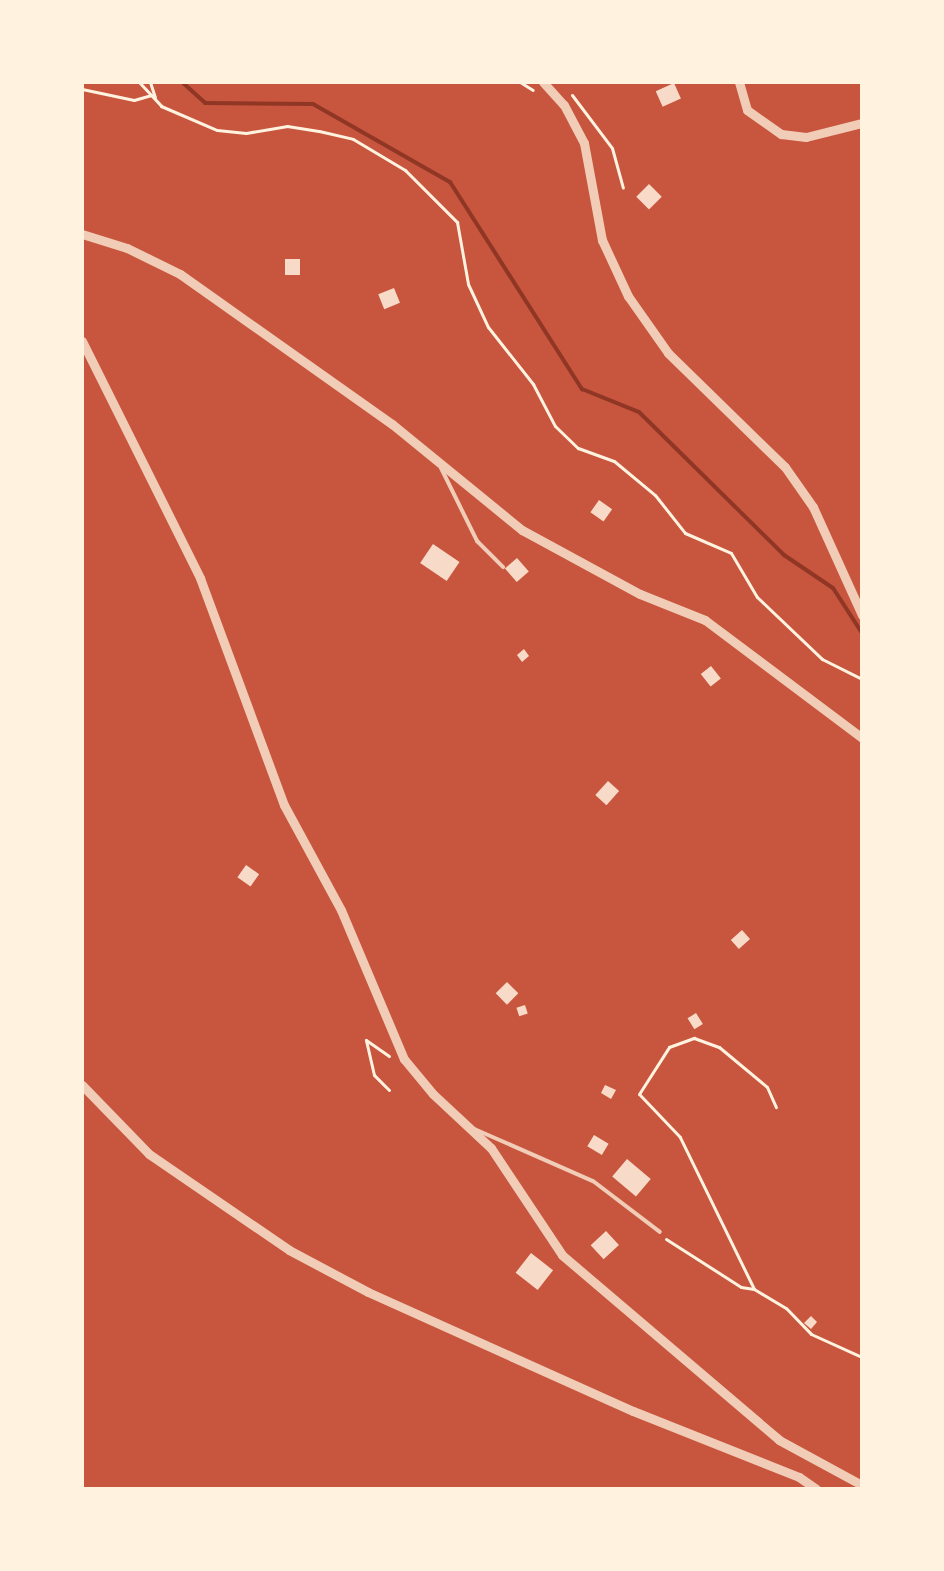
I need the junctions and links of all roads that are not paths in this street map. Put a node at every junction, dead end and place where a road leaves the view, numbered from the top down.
1 (543, 82) edge
2 (739, 82) edge
3 (862, 123) edge
4 (82, 234) edge
5 (82, 341) edge
6 (441, 466) junction
7 (503, 567) dead end
8 (862, 615) edge
9 (862, 738) edge
10 (82, 1085) edge
11 (472, 1128) junction
12 (660, 1232) road end
13 (862, 1485) edge
14 (816, 1489) edge

1 - 8 street
2 - 3 street
4 - 6 street
5 - 11 street
6 - 7 lane
6 - 9 street
10 - 14 street
11 - 12 lane
11 - 13 street

